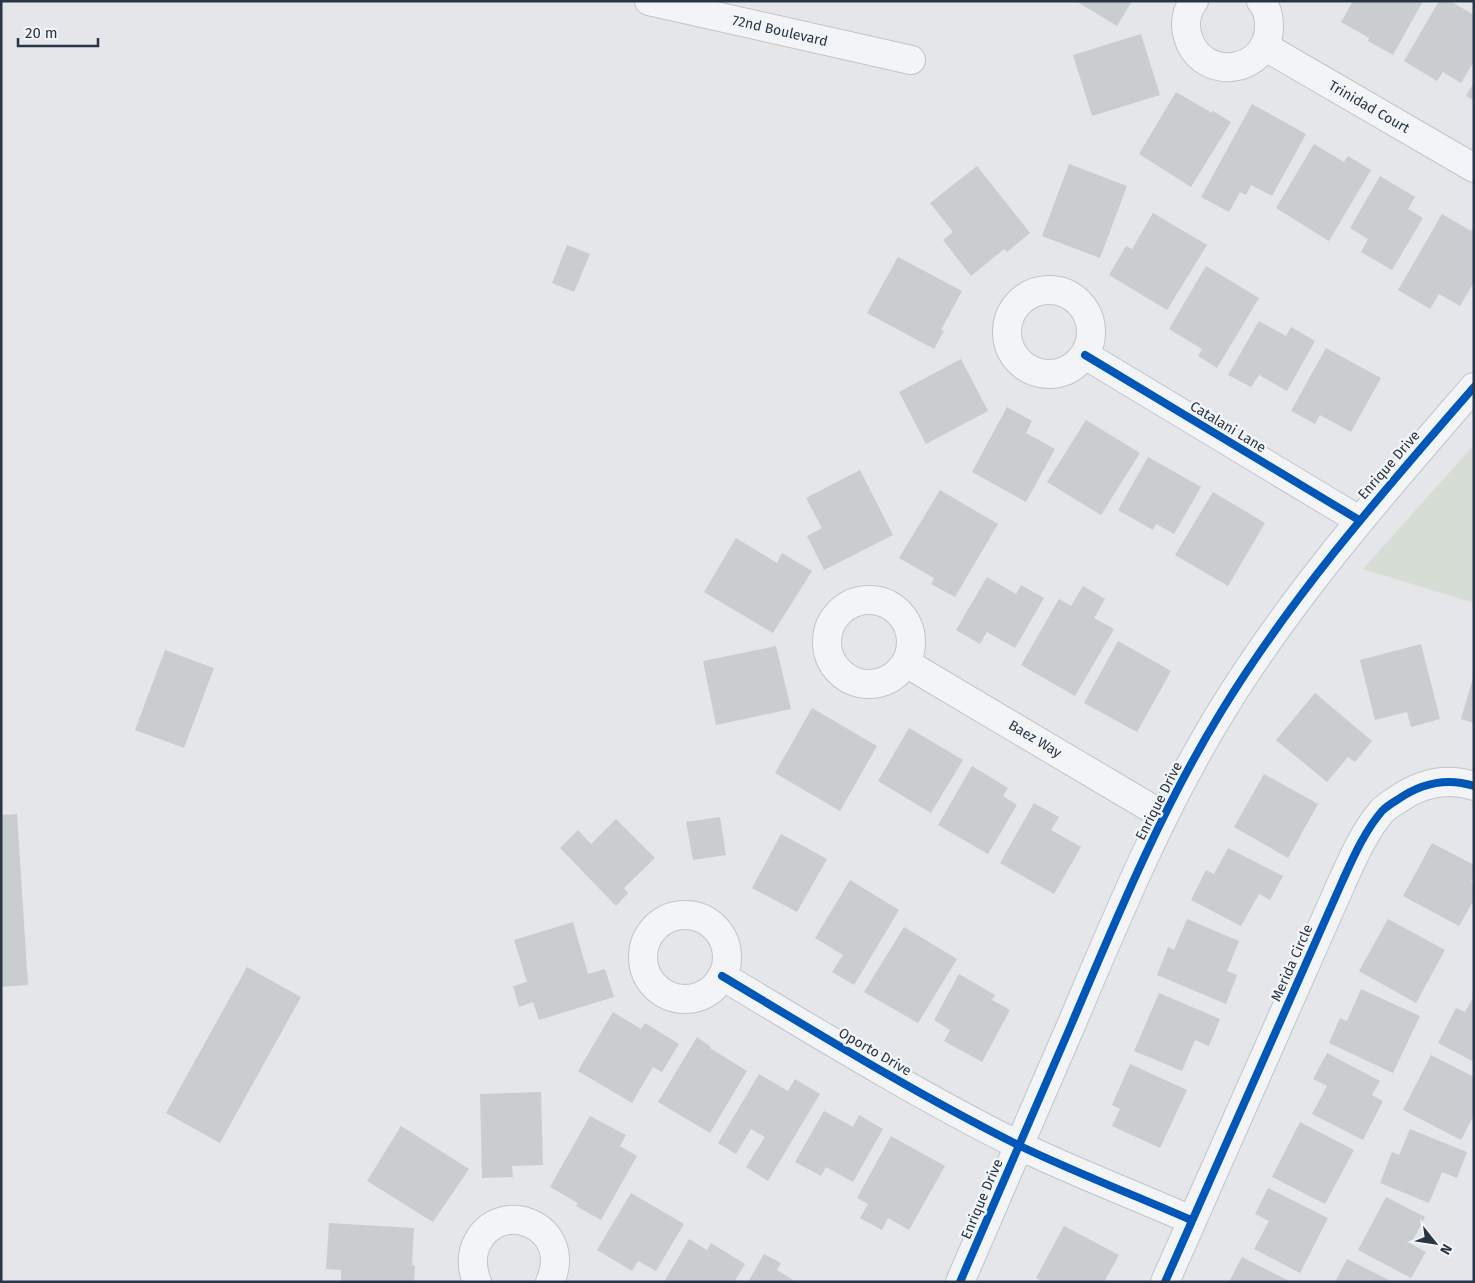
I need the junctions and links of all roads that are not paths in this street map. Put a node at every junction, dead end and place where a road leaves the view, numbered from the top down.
1 (649, 1) edge
2 (1194, 1) edge
3 (1261, 1) edge
4 (1264, 46) junction
5 (911, 60) dead end
6 (1474, 168) edge
7 (1085, 355) dead end
8 (1474, 387) edge
9 (1359, 520) junction
10 (906, 663) dead end
11 (1474, 786) edge
12 (1164, 816) junction
13 (722, 976) dead end
14 (1019, 1145) junction
15 (1191, 1220) junction
16 (477, 1282) edge
17 (550, 1282) edge
18 (960, 1282) edge
19 (1165, 1282) edge

1 - 5 street, 72nd Boulevard
2 - 4 street
3 - 4 street
4 - 6 street, Trinidad Court
7 - 9 street, Catalani Lane
8 - 9 street, Enrique Drive
9 - 12 street, Enrique Drive
10 - 12 street, Baez Way
11 - 15 street, Merida Circle
12 - 14 street, Enrique Drive
13 - 14 street, Oporto Drive
14 - 15 street
14 - 18 street, Enrique Drive
15 - 19 street, Merida Circle
16 - 17 street

